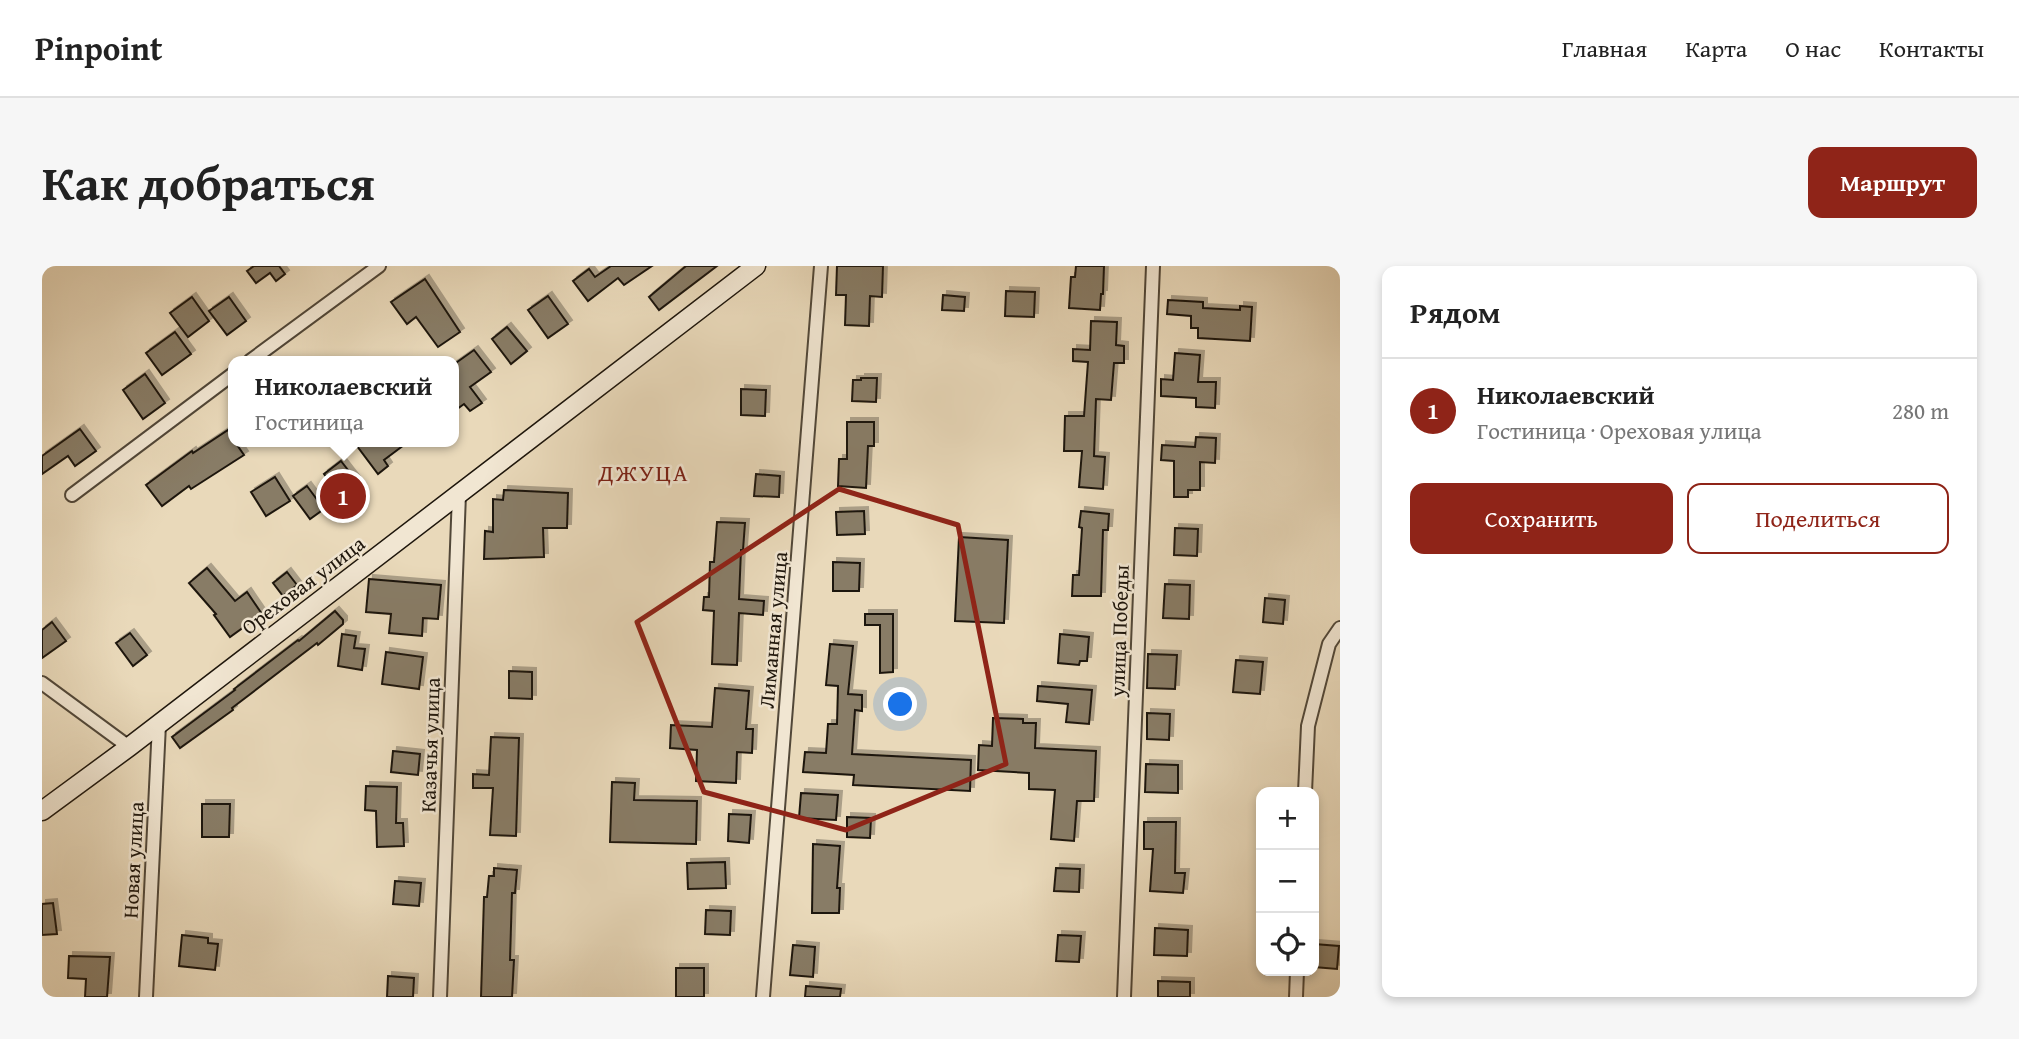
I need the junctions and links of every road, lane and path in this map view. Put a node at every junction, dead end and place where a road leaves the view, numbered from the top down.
1 (379, 266) edge
2 (756, 266) edge
3 (821, 266) edge
4 (1153, 266) edge
5 (257, 356) edge
6 (228, 378) edge
7 (459, 494) junction
8 (72, 495) dead end
9 (1340, 628) edge
10 (42, 683) edge
11 (159, 724) junction
12 (129, 747) junction
13 (1305, 787) edge
14 (42, 811) edge
15 (1297, 976) edge
16 (146, 997) edge
17 (440, 997) edge
18 (763, 997) edge
19 (1124, 997) edge
20 (1296, 997) edge

1 - 5 street
2 - 7 main road, Ореховая улица
3 - 18 street, Лиманная улица
4 - 19 street, улица Победы
6 - 8 street
7 - 11 main road, Ореховая улица
7 - 17 street, Казачья улица
9 - 13 street
10 - 12 street
11 - 12 main road, Ореховая улица
11 - 16 street, Новая улица
12 - 14 main road, Ореховая улица
15 - 20 street

